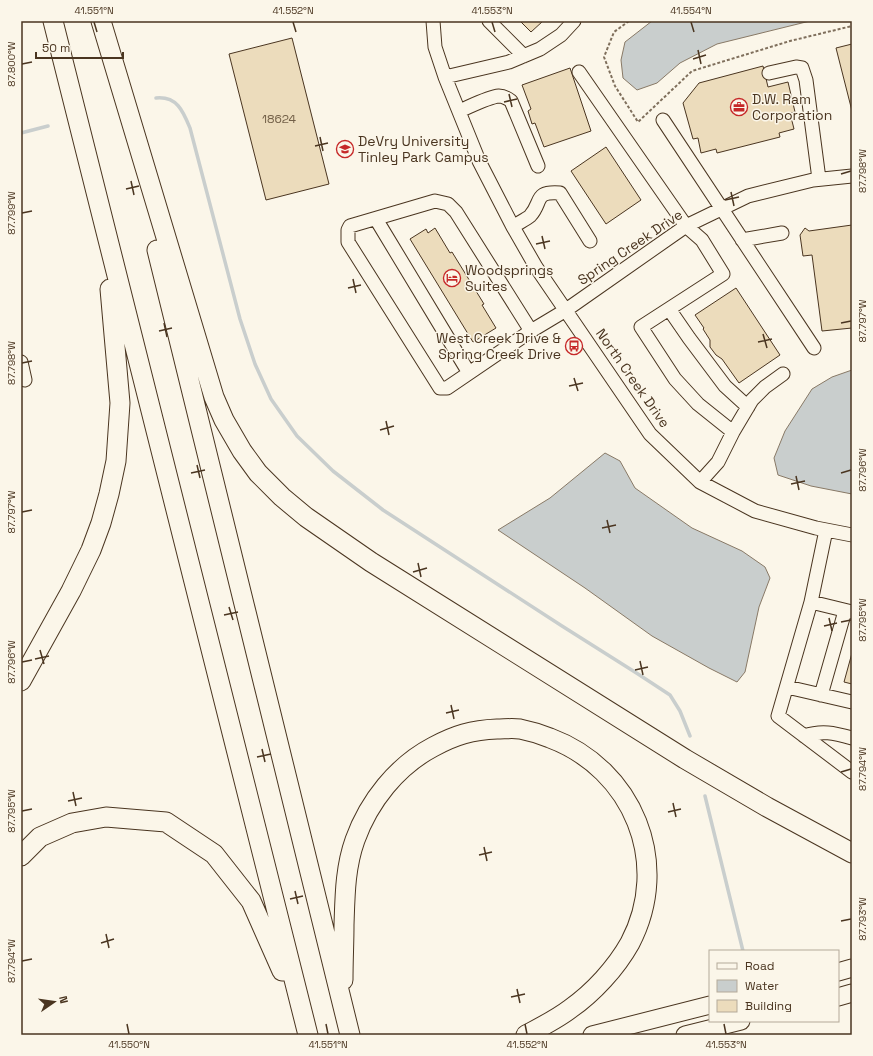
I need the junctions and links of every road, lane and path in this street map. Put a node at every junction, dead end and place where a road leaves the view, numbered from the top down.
1 (53, 21) edge
2 (101, 21) edge
3 (433, 21) edge
4 (489, 21) edge
5 (574, 21) edge
6 (629, 21) edge
7 (852, 26) edge
8 (524, 56) junction
9 (579, 72) dead end
10 (769, 73) dead end
11 (446, 77) junction
12 (459, 111) junction
13 (663, 120) dead end
14 (538, 166) dead end
15 (852, 176) edge
16 (819, 179) junction
17 (722, 209) junction
18 (376, 219) junction
19 (686, 226) junction
20 (513, 227) junction
21 (104, 228) junction
22 (782, 233) dead end
23 (742, 240) junction
24 (590, 241) dead end
25 (669, 309) junction
26 (566, 310) junction
27 (531, 331) junction
28 (814, 348) dead end
29 (21, 362) edge
30 (469, 373) junction
31 (783, 374) dead end
32 (25, 380) dead end
33 (748, 407) junction
34 (733, 432) junction
35 (700, 482) junction
36 (826, 530) junction
37 (852, 535) edge
38 (811, 602) junction
39 (848, 612) edge
40 (21, 681) edge
41 (787, 687) junction
42 (821, 695) junction
43 (852, 702) edge
44 (804, 736) junction
45 (852, 738) edge
46 (852, 772) edge
47 (852, 853) edge
48 (21, 856) edge
49 (852, 968) edge
50 (839, 972) edge
51 (852, 993) edge
52 (839, 997) edge
53 (709, 1005) edge
54 (343, 1007) junction
55 (737, 1022) edge
56 (306, 1028) edge
57 (350, 1035) edge
58 (526, 1035) edge
59 (592, 1035) edge
60 (685, 1035) edge

1 - 21 highway
2 - 47 highway
2 - 54 highway
3 - 11 street, North Creek Drive
4 - 8 street
5 - 8 street
6 - 7 path
8 - 11 street
9 - 19 street
10 - 16 street
11 - 12 street, North Creek Drive
12 - 14 street
12 - 20 street, North Creek Drive
13 - 17 street
15 - 16 street, Spring Creek Drive
16 - 17 street, Spring Creek Drive
17 - 19 street, Spring Creek Drive
17 - 23 street
18 - 27 street
18 - 30 street
18 - 30 street, Spring Creek Drive
19 - 25 street
19 - 26 street, Spring Creek Drive
20 - 24 street
20 - 26 street, North Creek Drive
21 - 40 highway
21 - 56 highway
22 - 23 street
23 - 28 street
25 - 33 street
25 - 34 street
26 - 27 street, Spring Creek Drive
26 - 35 street, North Creek Drive
27 - 30 street, Spring Creek Drive
29 - 32 street
31 - 33 street
33 - 34 street
34 - 35 street
35 - 36 street, North Creek Drive
36 - 37 street, North Creek Drive
36 - 38 street
38 - 39 street
38 - 41 street
39 - 42 street
41 - 42 street
41 - 44 street
42 - 43 street
44 - 45 street
44 - 46 street
48 - 56 highway
49 - 50 main road
51 - 52 main road
53 - 59 main road
54 - 57 highway
54 - 58 highway
55 - 60 main road

